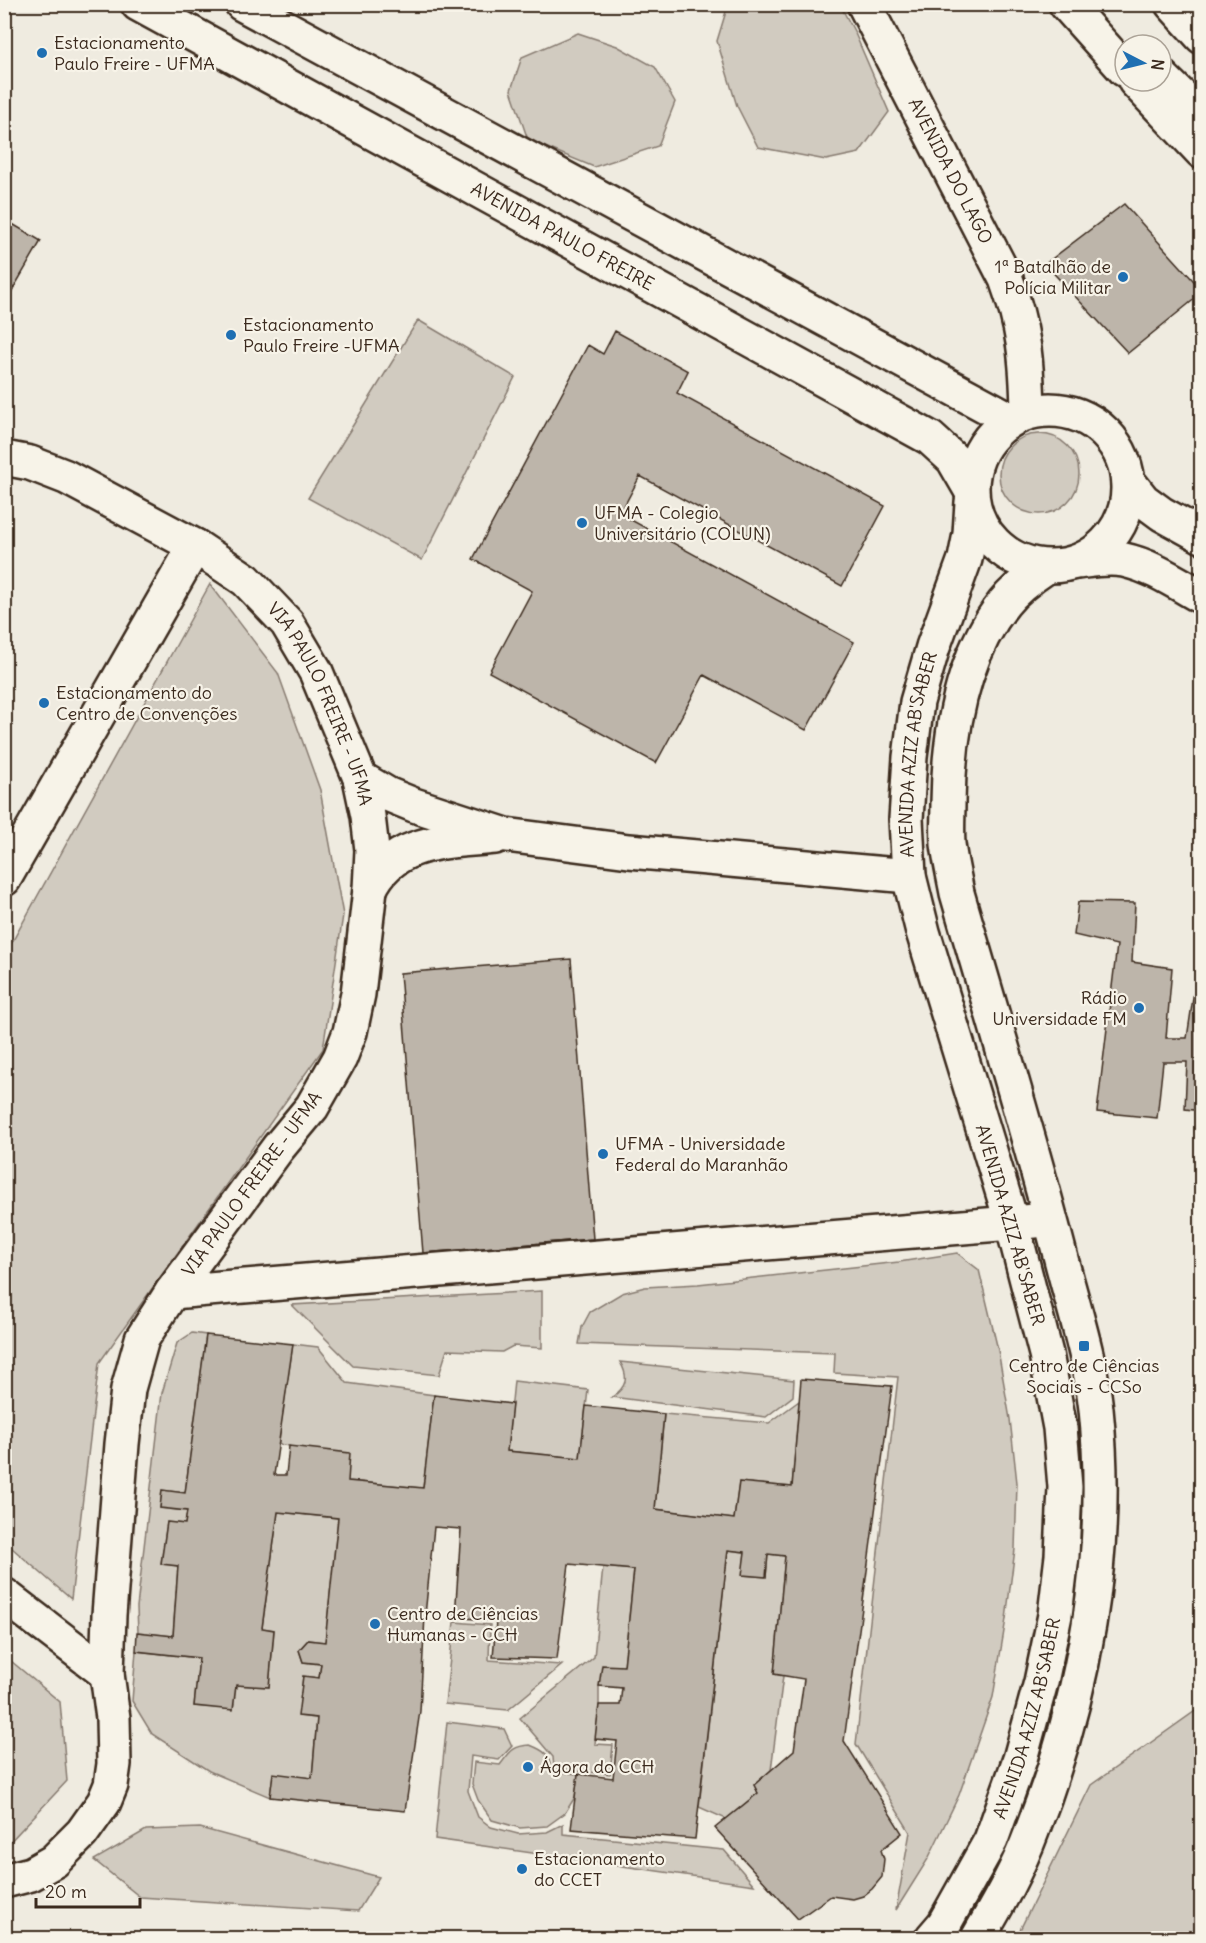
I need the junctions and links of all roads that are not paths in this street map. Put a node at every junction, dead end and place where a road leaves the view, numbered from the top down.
1 (138, 4) edge
2 (242, 4) edge
3 (864, 4) edge
4 (1066, 4) edge
5 (1081, 4) edge
6 (1172, 4) edge
7 (1116, 33) edge
8 (1202, 37) edge
9 (1113, 57) edge
10 (1173, 88) edge
11 (1146, 93) edge
12 (1202, 116) edge
13 (1202, 152) edge
14 (1019, 416) junction
15 (4, 458) edge
16 (1128, 481) junction
17 (972, 496) junction
18 (1202, 536) edge
19 (195, 546) junction
20 (1061, 564) junction
21 (1202, 597) edge
22 (360, 778) junction
23 (506, 836) junction
24 (909, 876) junction
25 (4, 879) edge
26 (370, 890) junction
27 (1051, 1219) junction
28 (1012, 1223) junction
29 (172, 1292) junction
30 (4, 1595) edge
31 (107, 1674) junction
32 (4, 1881) edge
33 (932, 1938) edge
34 (978, 1938) edge

1 - 17 main road, AVENIDA PAULO FREIRE
2 - 14 main road
3 - 14 main road, AVENIDA DO LAGO
4 - 9 main road
5 - 7 main road
6 - 8 main road
10 - 12 main road
11 - 13 main road
14 - 16 main road
14 - 17 main road
15 - 19 main road, VIA PAULO FREIRE - UFMA
16 - 18 main road
16 - 20 main road
17 - 20 main road
17 - 24 main road, AVENIDA AZIZ AB'SABER
19 - 22 main road, VIA PAULO FREIRE - UFMA
19 - 25 main road
20 - 21 main road
20 - 27 main road, AVENIDA AZIZ AB'SABER
22 - 23 main road
22 - 26 main road, VIA PAULO FREIRE - UFMA
23 - 24 main road
23 - 26 main road
24 - 28 main road, AVENIDA AZIZ AB'SABER
26 - 29 main road, VIA PAULO FREIRE - UFMA
27 - 28 main road
27 - 34 main road, AVENIDA AZIZ AB'SABER
28 - 29 main road
28 - 33 main road, AVENIDA AZIZ AB'SABER
29 - 31 main road, VIA PAULO FREIRE - UFMA
30 - 31 main road
31 - 32 main road, VIA PAULO FREIRE - UFMA

